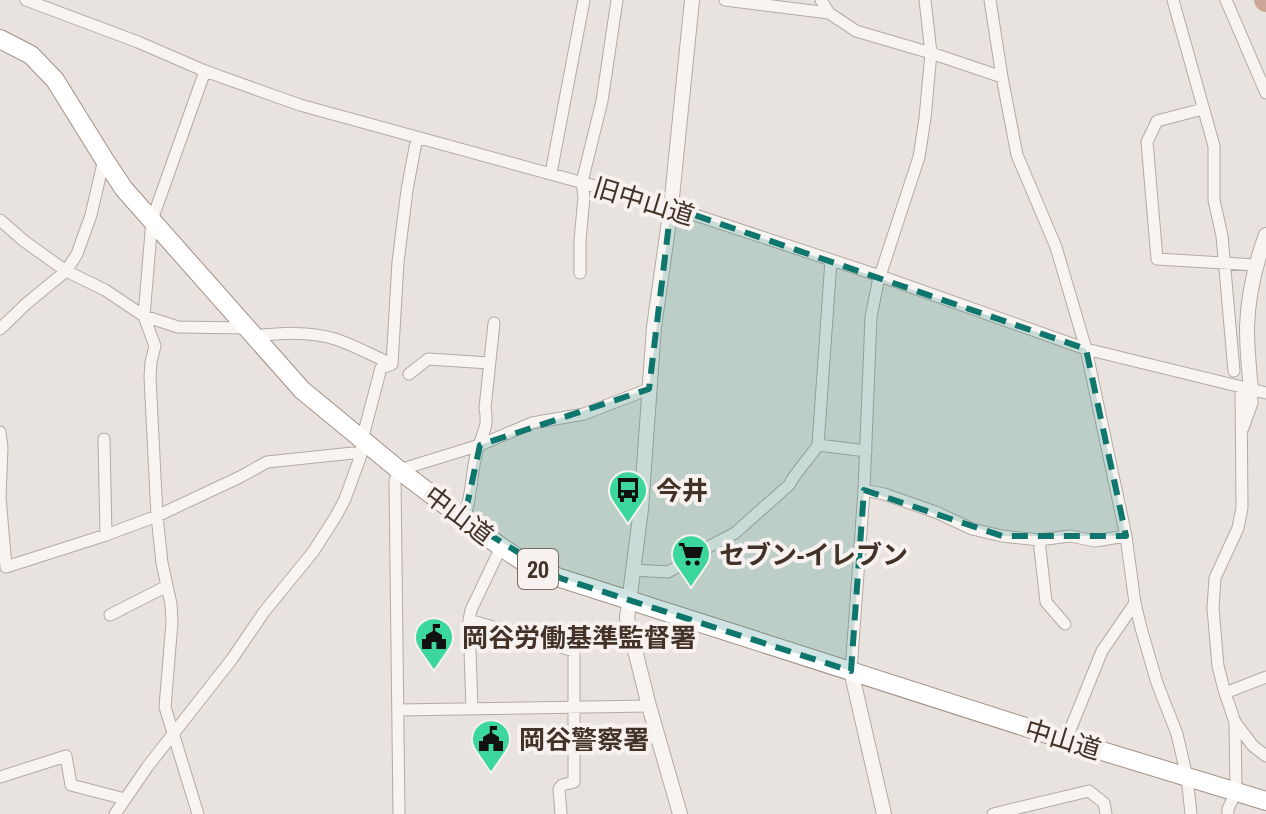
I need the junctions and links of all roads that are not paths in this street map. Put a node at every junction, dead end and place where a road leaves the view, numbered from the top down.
1 (26, 0) edge
2 (584, 0) edge
3 (617, 0) edge
4 (692, 0) edge
5 (725, 0) edge
6 (821, 0) edge
7 (925, 0) edge
8 (990, 0) edge
9 (1173, 0) edge
10 (1226, 0) edge
11 (829, 13) junction
12 (0, 39) edge
13 (931, 53) junction
14 (205, 71) junction
15 (1002, 77) junction
16 (1266, 93) edge
17 (1203, 109) junction
18 (417, 137) junction
19 (104, 159) junction
20 (551, 173) junction
21 (582, 182) junction
22 (671, 207) junction
23 (0, 220) edge
24 (152, 220) junction
25 (1266, 235) edge
26 (831, 260) junction
27 (1224, 263) junction
28 (1256, 265) junction
29 (66, 271) junction
30 (580, 273) dead end
31 (880, 276) junction
32 (144, 316) junction
33 (494, 323) dead end
34 (0, 329) edge
35 (250, 332) junction
36 (1086, 349) junction
37 (489, 363) junction
38 (392, 364) junction
39 (1234, 371) dead end
40 (409, 374) dead end
41 (649, 389) junction
42 (1246, 389) junction
43 (1266, 393) edge
44 (0, 432) edge
45 (104, 439) dead end
46 (480, 445) junction
47 (818, 445) junction
48 (361, 447) junction
49 (866, 451) junction
50 (399, 470) junction
51 (864, 490) junction
52 (157, 516) junction
53 (464, 519) junction
54 (106, 535) junction
55 (1126, 536) junction
56 (1039, 540) junction
57 (501, 547) junction
58 (633, 570) junction
59 (167, 586) junction
60 (629, 599) junction
61 (1135, 603) junction
62 (110, 615) dead end
63 (469, 620) junction
64 (1065, 624) dead end
65 (851, 671) junction
66 (1266, 677) edge
67 (1225, 693) junction
68 (649, 706) junction
69 (573, 708) junction
70 (472, 709) junction
71 (398, 710) junction
72 (1235, 722) junction
73 (173, 734) junction
74 (1066, 740) junction
75 (1266, 756) edge
76 (0, 777) edge
77 (1187, 777) junction
78 (1236, 792) junction
79 (125, 799) junction
80 (1266, 801) edge
81 (115, 814) edge
82 (198, 814) edge
83 (399, 814) edge
84 (561, 814) edge
85 (680, 814) edge
86 (884, 814) edge
87 (993, 814) edge
88 (1106, 814) edge
89 (1191, 814) edge
90 (1228, 814) edge

1 - 14 street, 旧中山道
2 - 20 street
3 - 21 street
4 - 22 street
5 - 11 street
6 - 11 street
7 - 13 street
8 - 15 street
9 - 17 street
10 - 16 street
11 - 13 street
12 - 19 highway, 中山道 / 20
13 - 15 street
13 - 31 street
14 - 18 street, 旧中山道
14 - 24 street
15 - 36 street
17 - 27 street
17 - 27 street
18 - 20 street, 旧中山道
18 - 38 street
19 - 24 highway, 中山道 / 20
19 - 29 street
20 - 21 street, 旧中山道
21 - 22 street, 旧中山道
21 - 30 street
22 - 26 street, 旧中山道
22 - 41 street
23 - 29 street
24 - 32 street
24 - 35 highway, 中山道 / 20
25 - 28 street
26 - 31 street, 旧中山道
26 - 47 street
27 - 28 street
27 - 39 street
28 - 42 street
29 - 32 street
29 - 34 street
31 - 36 street, 旧中山道
31 - 49 street
32 - 35 street
32 - 52 street
33 - 37 street
35 - 38 street
35 - 48 highway, 中山道 / 20
36 - 42 street, 旧中山道
36 - 55 street
37 - 40 street
37 - 46 street
38 - 48 street
41 - 46 street
41 - 58 street
42 - 43 street, 旧中山道
42 - 67 street
44 - 54 street
45 - 54 street
46 - 50 street
46 - 53 street
47 - 49 street
47 - 58 street
48 - 50 highway, 中山道 / 20
48 - 52 street
48 - 73 street
49 - 51 street
50 - 53 highway, 中山道 / 20
50 - 71 street
51 - 56 street
51 - 65 street
52 - 54 street
52 - 59 street
53 - 57 highway, 中山道 / 20
55 - 56 street
55 - 61 street
56 - 64 street
57 - 60 highway, 中山道 / 20
57 - 63 street
58 - 60 street
59 - 62 street
59 - 73 street
60 - 65 highway, 中山道 / 20
60 - 68 street
61 - 74 street
61 - 77 street
63 - 69 street
63 - 70 street
65 - 74 highway, 中山道 / 20
65 - 86 street
66 - 67 street
67 - 72 street
68 - 69 street
68 - 85 street
69 - 70 street
69 - 84 street
70 - 71 street
71 - 83 street
72 - 75 street
72 - 78 street
73 - 79 street
73 - 82 street
74 - 77 highway, 中山道 / 20
76 - 79 street
77 - 78 highway, 中山道 / 20
77 - 89 street
78 - 80 highway, 中山道 / 20
78 - 90 street
79 - 81 street
87 - 88 street

